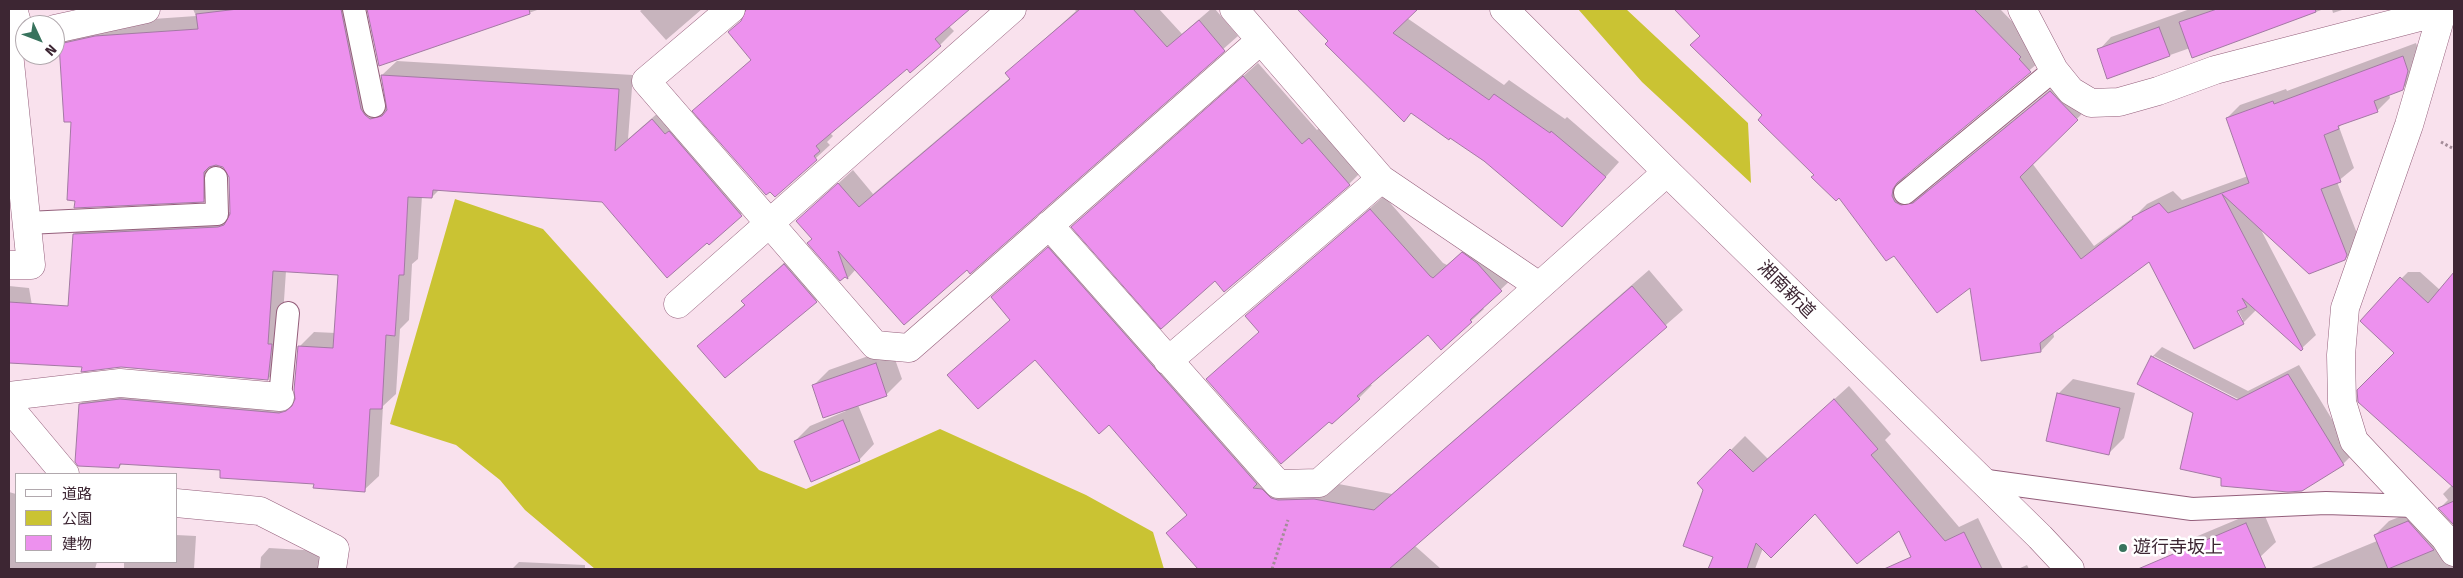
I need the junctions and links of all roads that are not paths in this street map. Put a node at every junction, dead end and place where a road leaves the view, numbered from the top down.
1 (146, 9) edge
2 (354, 9) edge
3 (731, 9) edge
4 (1012, 9) edge
5 (1234, 9) edge
6 (1504, 9) edge
7 (2022, 9) edge
8 (2443, 10) edge
9 (65, 27) edge
10 (1261, 40) junction
11 (15, 46) edge
12 (2054, 70) junction
13 (374, 106) dead end
14 (1667, 172) junction
15 (216, 178) dead end
16 (1381, 179) junction
17 (1905, 193) dead end
18 (27, 223) junction
19 (770, 223) junction
20 (1049, 225) junction
21 (9, 265) edge
22 (1539, 286) junction
23 (678, 304) dead end
24 (288, 313) dead end
25 (1168, 360) junction
26 (9, 396) edge
27 (280, 397) joint
28 (9, 407) edge
29 (64, 473) edge
30 (1980, 480) junction
31 (178, 503) edge
32 (2414, 506) junction
33 (2454, 552) edge
34 (332, 569) edge
35 (2070, 569) edge

1 - 9 street
2 - 13 lane
3 - 19 street
4 - 19 street
5 - 10 street
6 - 14 street, 湘南新道
7 - 12 street
8 - 12 street
8 - 32 street
10 - 16 street
10 - 20 street
11 - 18 street
12 - 17 lane
14 - 22 street
14 - 30 street, 湘南新道
15 - 18 lane
16 - 22 street
16 - 25 street
18 - 21 street
19 - 20 street
19 - 23 street
20 - 25 street
22 - 25 street
24 - 27 lane
26 - 27 street
28 - 29 street
30 - 32 lane
30 - 35 street, 湘南新道
31 - 34 street
32 - 33 street

